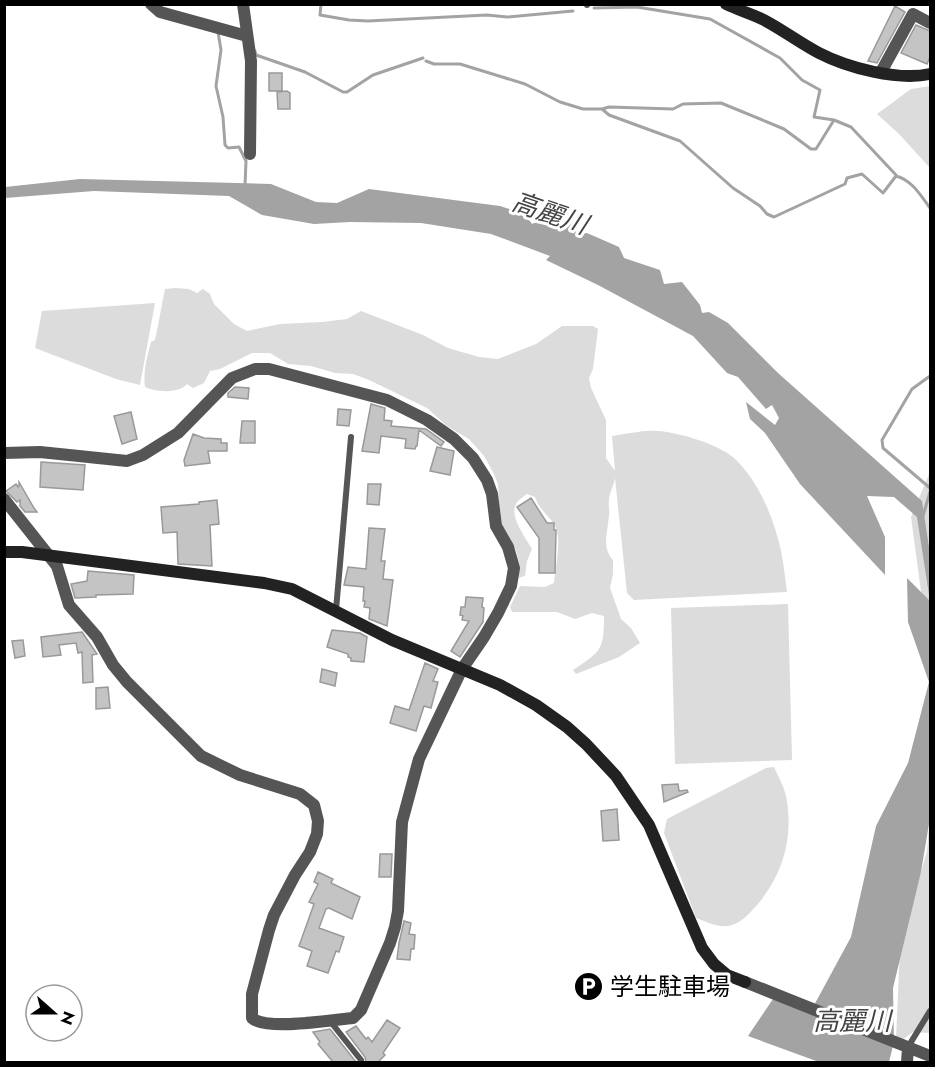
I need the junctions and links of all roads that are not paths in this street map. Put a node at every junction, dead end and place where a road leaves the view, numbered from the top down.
1 (151, 4) edge
2 (243, 4) edge
3 (726, 4) edge
4 (930, 23) edge
5 (247, 36) junction
6 (881, 72) junction
7 (930, 74) edge
8 (250, 154) dead end
9 (351, 437) dead end
10 (4, 453) edge
11 (4, 499) edge
12 (4, 552) edge
13 (49, 555) junction
14 (336, 610) junction
15 (462, 669) junction
16 (930, 1011) edge
17 (330, 1020) junction
18 (904, 1046) junction
19 (930, 1056) edge
20 (361, 1060) dead end
21 (907, 1062) edge

1 - 5 street
2 - 5 street
3 - 6 street
4 - 6 street
5 - 8 street
6 - 7 street
9 - 14 lane
10 - 15 street
11 - 13 street
12 - 13 street
13 - 14 street
13 - 17 street
14 - 15 street
15 - 17 street
15 - 18 street
16 - 18 lane
17 - 20 lane
18 - 19 street
18 - 21 street

